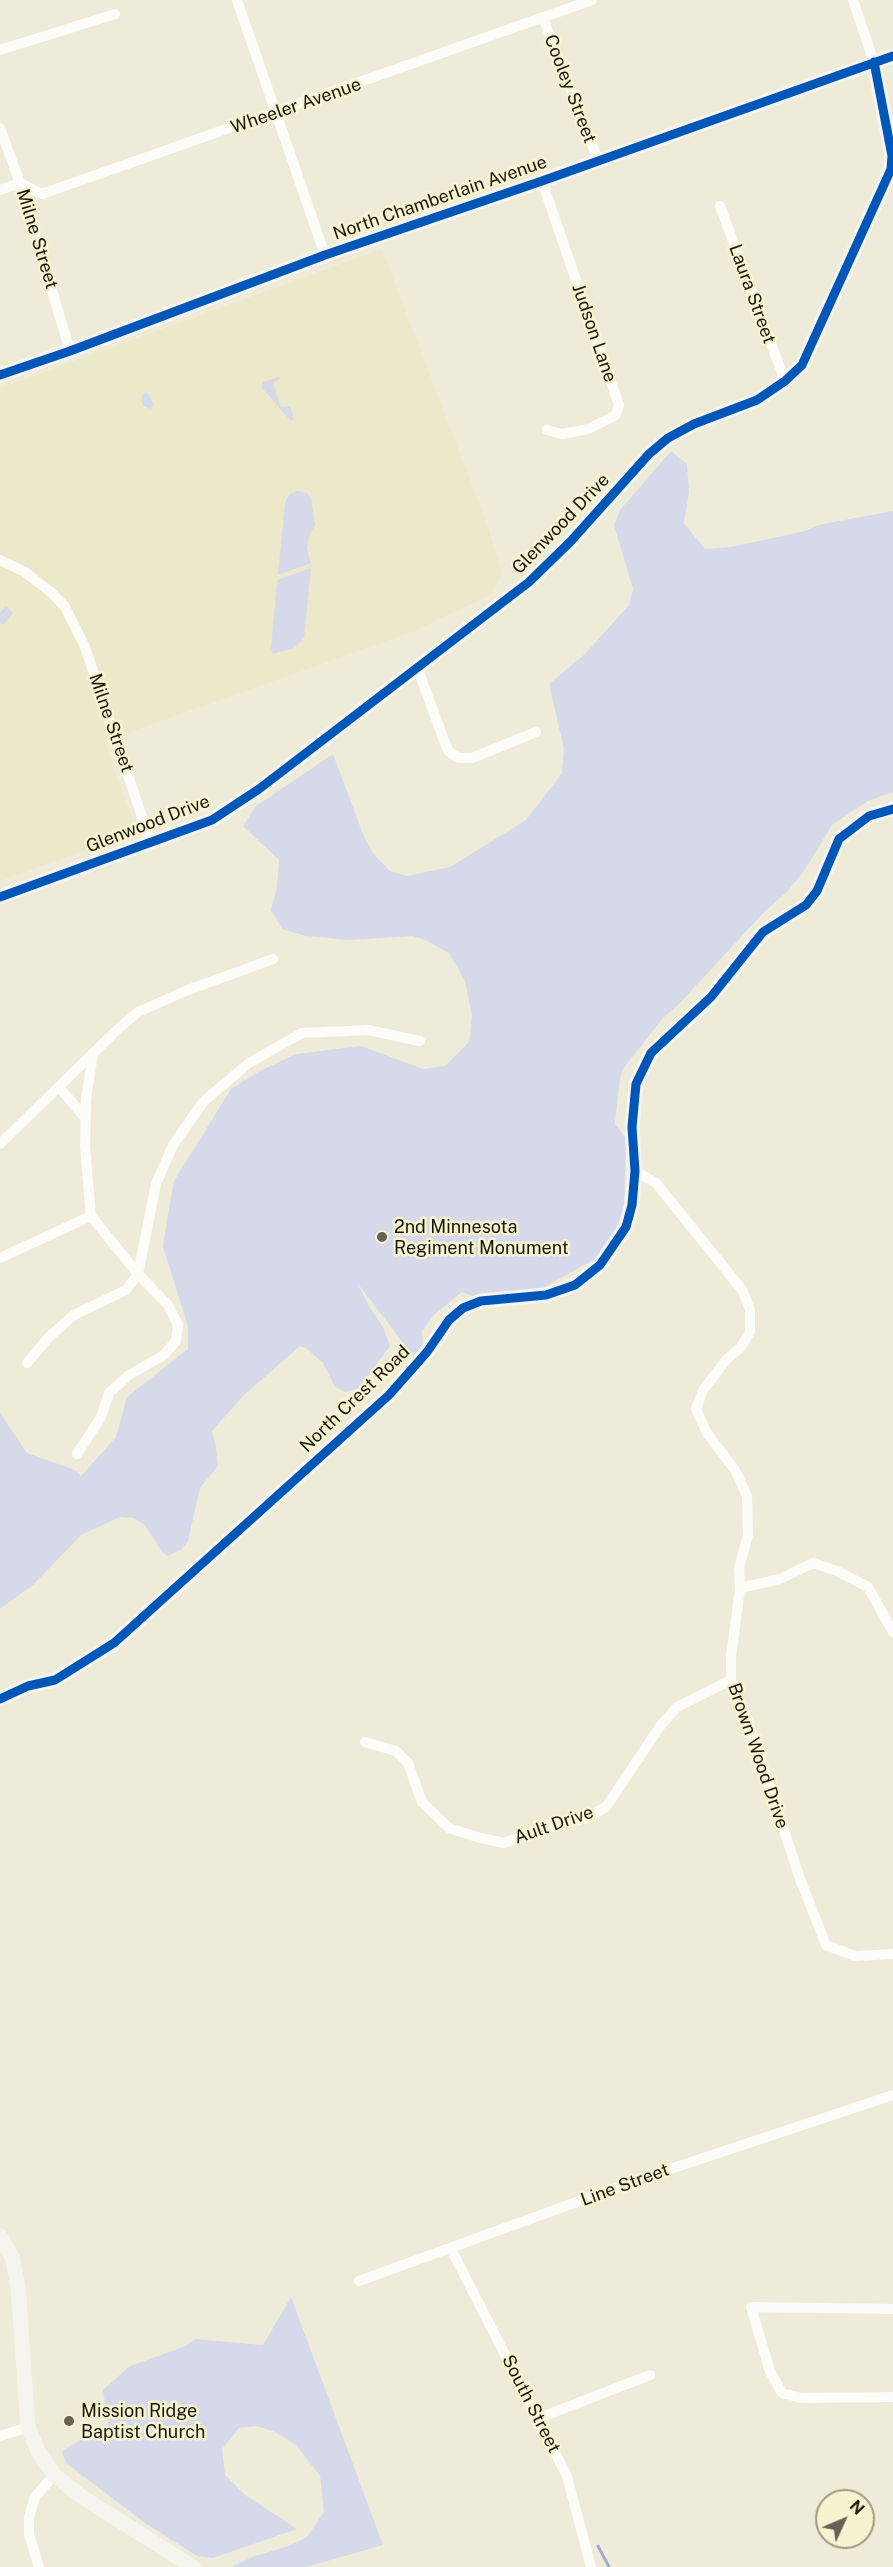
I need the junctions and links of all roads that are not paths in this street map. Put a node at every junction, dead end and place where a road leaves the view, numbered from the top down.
1 (237, 0) edge
2 (592, 0) edge
3 (853, 0) edge
4 (115, 14) dead end
5 (543, 18) junction
6 (0, 50) edge
7 (893, 56) edge
8 (874, 62) junction
9 (277, 113) junction
10 (0, 128) edge
11 (598, 160) junction
12 (542, 181) junction
13 (20, 183) junction
14 (0, 190) edge
15 (720, 206) dead end
16 (325, 255) junction
17 (70, 351) junction
18 (0, 375) edge
19 (785, 381) junction
20 (547, 430) dead end
21 (0, 560) edge
22 (417, 666) junction
23 (536, 732) dead end
24 (893, 809) edge
25 (150, 842) junction
26 (0, 897) edge
27 (273, 959) dead end
28 (420, 1041) dead end
29 (93, 1054) junction
30 (59, 1087) junction
31 (86, 1119) junction
32 (0, 1144) edge
33 (635, 1171) junction
34 (91, 1216) junction
35 (0, 1258) edge
36 (138, 1274) junction
37 (27, 1363) dead end
38 (77, 1454) dead end
39 (740, 1588) junction
40 (893, 1632) edge
41 (731, 1680) junction
42 (0, 1699) edge
43 (365, 1742) dead end
44 (893, 1954) edge
45 (893, 2095) edge
46 (0, 2236) edge
47 (451, 2249) junction
48 (359, 2281) dead end
49 (893, 2309) edge
50 (650, 2375) dead end
51 (893, 2397) edge
52 (539, 2418) junction
53 (28, 2427) junction
54 (0, 2436) edge
55 (54, 2475) junction
56 (39, 2567) edge
57 (193, 2567) edge
58 (591, 2567) edge

1 - 9 street
2 - 5 street, Wheeler Avenue
3 - 8 street
4 - 6 street
5 - 9 street, Wheeler Avenue
5 - 11 street, Cooley Street
7 - 8 street, North Chamberlain Avenue
8 - 11 street, North Chamberlain Avenue
8 - 19 street, Glenwood Drive
9 - 13 street, Wheeler Avenue
9 - 16 street
10 - 13 street, Milne Street
11 - 12 street, North Chamberlain Avenue
12 - 16 street, North Chamberlain Avenue
12 - 20 street, Judson Lane
13 - 14 street
13 - 17 street, Milne Street
15 - 19 street, Laura Street
16 - 17 street, North Chamberlain Avenue
17 - 18 street, North Chamberlain Avenue
19 - 22 street, Glenwood Drive
21 - 25 street, Milne Street
22 - 23 street
22 - 25 street, Glenwood Drive
24 - 33 street, North Crest Road
25 - 26 street, Glenwood Drive
27 - 29 street
28 - 36 street
29 - 30 street
29 - 31 street
30 - 31 street
30 - 32 street
31 - 34 street
33 - 39 street, Brown Wood Drive
33 - 42 street, North Crest Road
34 - 35 street
34 - 36 street
36 - 37 street
36 - 38 street
39 - 40 street
39 - 41 street, Brown Wood Drive
41 - 43 street, Ault Drive
41 - 44 street, Brown Wood Drive
45 - 47 street, Line Street
46 - 53 street
47 - 48 street, Line Street
47 - 52 street, South Street
49 - 51 street
50 - 52 street
52 - 58 street, South Street
53 - 54 street
53 - 55 street
55 - 56 street
55 - 57 street

